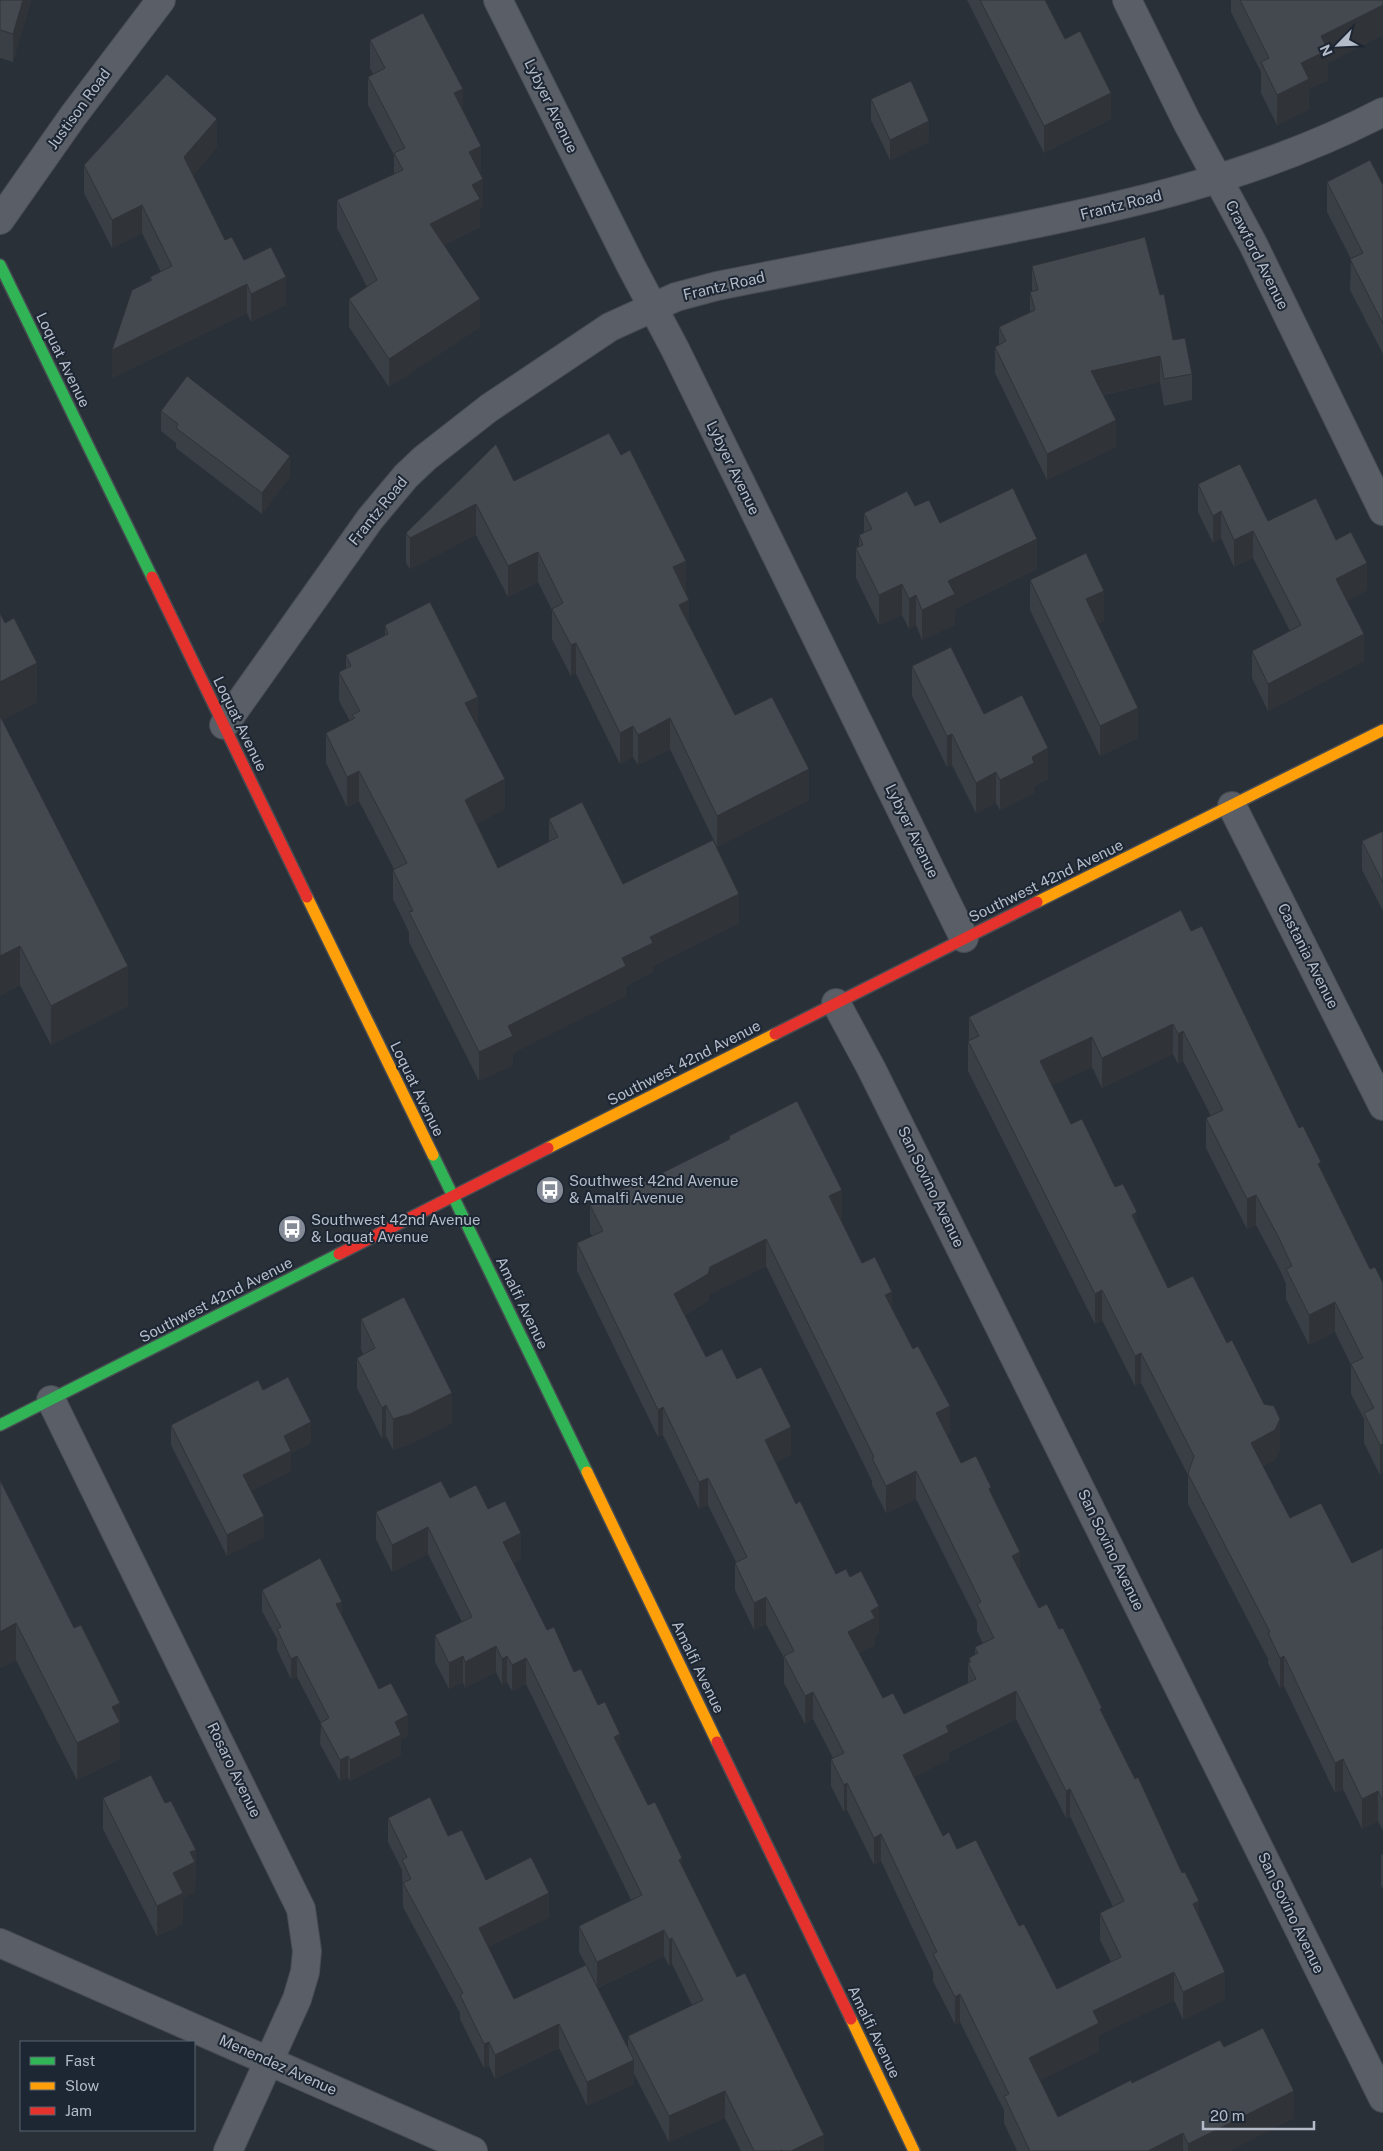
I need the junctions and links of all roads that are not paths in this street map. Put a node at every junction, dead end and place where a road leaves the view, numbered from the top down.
1 (161, 0) edge
2 (498, 0) edge
3 (1127, 0) edge
4 (1383, 112) edge
5 (1218, 180) junction
6 (0, 220) edge
7 (0, 265) edge
8 (652, 306) junction
9 (1383, 511) edge
10 (224, 726) junction
11 (1383, 730) edge
12 (1232, 806) junction
13 (964, 938) junction
14 (836, 1003) junction
15 (1383, 1106) edge
16 (453, 1197) junction
17 (51, 1400) junction
18 (0, 1425) edge
19 (0, 1943) edge
20 (269, 2060) junction
21 (1383, 2098) edge
22 (228, 2151) edge
23 (473, 2151) edge
24 (914, 2151) edge

1 - 6 street, Justison Road
2 - 8 street, Lybyer Avenue
3 - 5 street, Crawford Avenue
4 - 5 street, Frantz Road
5 - 8 street, Frantz Road
5 - 9 street, Crawford Avenue
7 - 10 street, Loquat Avenue
8 - 10 street, Frantz Road
8 - 13 street, Lybyer Avenue
10 - 16 street, Loquat Avenue
11 - 12 street, Southwest 42nd Avenue
12 - 13 street, Southwest 42nd Avenue
12 - 15 street, Castania Avenue
13 - 14 street, Southwest 42nd Avenue
14 - 16 street, Southwest 42nd Avenue
14 - 21 street, San Sovino Avenue
16 - 17 street, Southwest 42nd Avenue
16 - 24 street, Amalfi Avenue
17 - 18 street, Southwest 42nd Avenue
17 - 20 street, Rosaro Avenue
19 - 20 street, Menendez Avenue
20 - 22 street, Rosaro Avenue
20 - 23 street, Menendez Avenue

